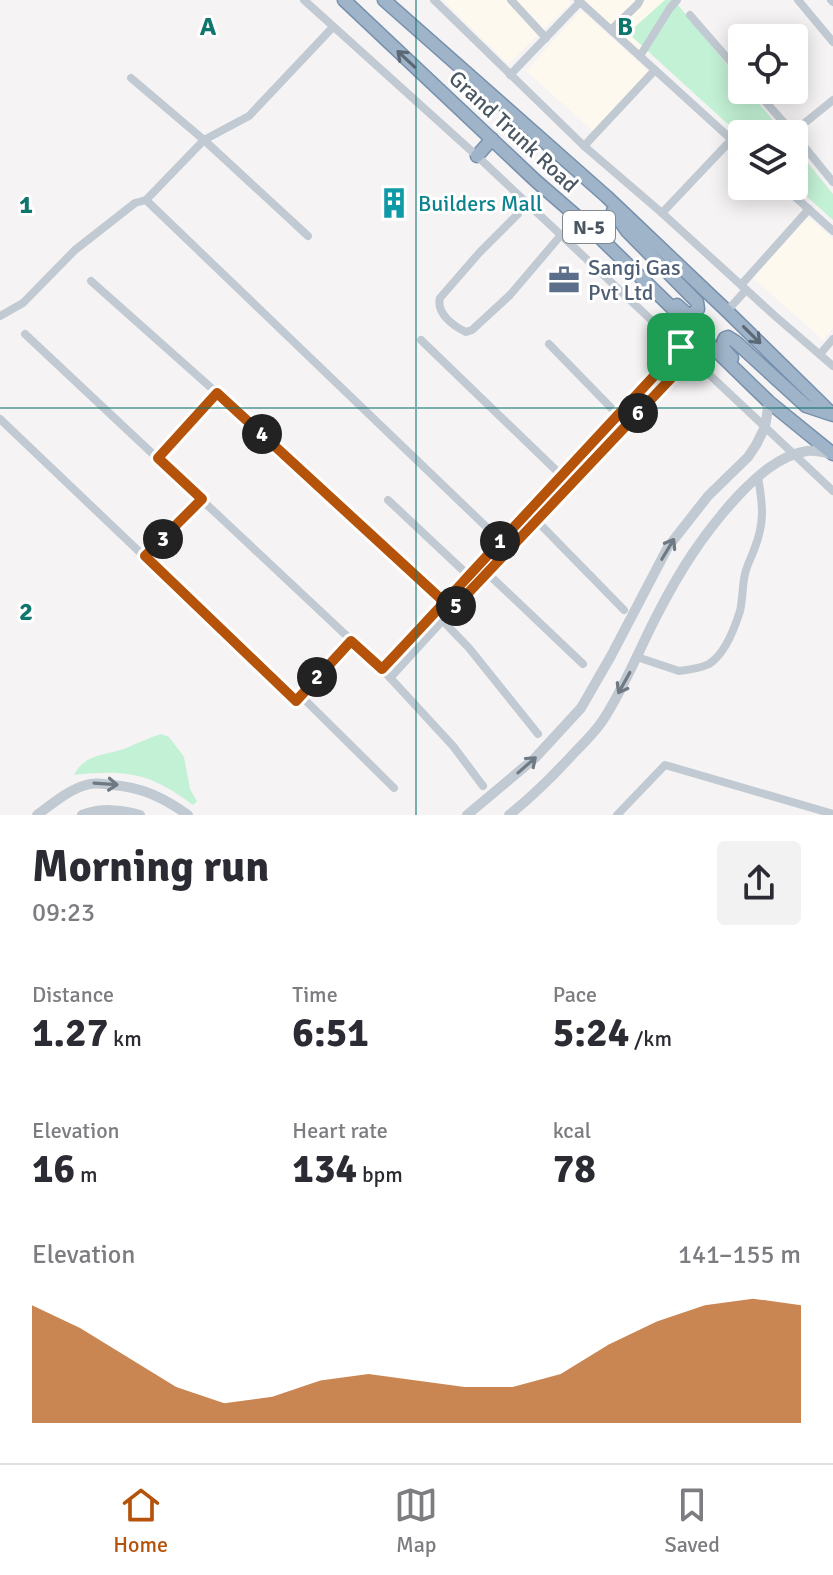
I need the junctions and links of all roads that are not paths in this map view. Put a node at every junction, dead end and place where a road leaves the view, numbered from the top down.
1 (304, 0) edge
2 (344, 0) edge
3 (384, 0) edge
4 (434, 0) edge
5 (511, 0) edge
6 (640, 0) edge
7 (677, 0) edge
8 (798, 0) edge
9 (579, 1) edge
10 (690, 15) dead end
11 (333, 27) junction
12 (611, 30) junction
13 (546, 38) junction
14 (833, 42) edge
15 (640, 56) junction
16 (728, 59) edge
17 (655, 70) junction
18 (510, 75) junction
19 (131, 78) dead end
20 (833, 100) edge
21 (767, 104) edge
22 (781, 120) edge
23 (808, 121) edge
24 (728, 135) edge
25 (492, 139) junction
26 (204, 140) junction
27 (728, 143) edge
28 (584, 146) junction
29 (808, 152) edge
30 (477, 156) junction
31 (833, 182) edge
32 (607, 197) junction
33 (146, 200) junction
34 (799, 200) edge
35 (524, 201) junction
36 (809, 209) junction
37 (662, 213) junction
38 (589, 227) junction
39 (833, 231) edge
40 (561, 235) junction
41 (308, 236) dead end
42 (91, 281) dead end
43 (744, 287) junction
44 (727, 311) junction
45 (0, 316) edge
46 (25, 334) dead end
47 (700, 336) junction
48 (833, 339) edge
49 (421, 340) dead end
50 (549, 344) dead end
51 (681, 347) junction
52 (820, 354) junction
53 (691, 357) junction
54 (833, 366) edge
55 (217, 393) junction
56 (769, 402) junction
57 (618, 415) junction
58 (833, 415) edge
59 (0, 419) edge
60 (627, 424) junction
61 (765, 427) junction
62 (812, 436) junction
63 (794, 454) junction
64 (833, 454) edge
65 (748, 457) junction
66 (158, 458) junction
67 (760, 475) junction
68 (562, 476) junction
69 (833, 491) edge
70 (202, 499) junction
71 (388, 500) dead end
72 (528, 512) junction
73 (536, 521) junction
74 (501, 541) junction
75 (145, 556) junction
76 (479, 564) junction
77 (486, 572) junction
78 (469, 576) junction
79 (444, 603) junction
80 (452, 610) junction
81 (624, 610) dead end
82 (435, 613) junction
83 (442, 621) junction
84 (351, 641) junction
85 (637, 657) junction
86 (583, 664) dead end
87 (382, 669) junction
88 (390, 678) junction
89 (300, 695) junction
90 (538, 734) dead end
91 (483, 786) dead end
92 (394, 788) dead end
93 (832, 814) edge
94 (37, 815) edge
95 (82, 815) edge
96 (140, 815) edge
97 (188, 815) edge
98 (467, 815) edge
99 (509, 815) edge
100 (617, 815) edge

1 - 11 street
25 -> 2 highway, Grand Trunk Road / N-5
3 - 32 highway, Grand Trunk Road / N-5
4 - 18 street
5 - 13 street
6 - 12 street
7 - 15 street
8 - 14 street
9 - 12 street
9 - 13 street
10 - 16 street
11 - 26 street
11 - 30 street
12 - 15 street
13 - 18 street
15 - 17 street
17 - 24 street
17 - 28 street
18 - 28 street
19 - 26 street
20 - 23 street
21 - 22 street
25 - 30 highway
25 - 38 highway, Grand Trunk Road / N-5
26 - 33 street
26 - 41 street
27 - 37 street
28 - 37 street
29 - 31 street
30 - 35 street
32 - 38 highway
32 - 44 highway, Grand Trunk Road / N-5
33 - 45 street
33 - 74 street
34 - 36 street
35 - 40 street
35 - 40 street
36 - 39 street
36 - 43 street
37 - 43 street
38 - 47 highway, Grand Trunk Road / N-5
40 - 51 street
42 - 55 street
43 - 44 street
43 - 52 street
44 -> 58 highway, Grand Trunk Road / N-5
46 - 66 street
47 - 51 street
47 - 53 street
47 - 56 highway, Grand Trunk Road / N-5
48 - 52 street
49 - 68 street
50 - 57 street
51 - 53 street
51 - 57 street
52 - 54 street
53 - 60 street
53 - 61 street
55 - 66 street
55 - 79 street
56 - 61 street
56 - 62 highway, Grand Trunk Road / N-5
57 - 60 street
57 - 68 street
58 - 62 highway
59 - 75 street
60 - 73 street
61 - 63 street
61 - 65 street
62 - 64 highway, Grand Trunk Road / N-5
63 - 64 street
63 - 67 street
63 - 69 street
65 - 67 street
98 -> 65 street
66 - 70 street
67 - 85 street
67 - 85 street
68 - 72 street
70 - 75 street
70 - 84 street
71 - 78 street
72 - 73 street
72 - 74 street
73 - 77 street
73 - 81 street
74 - 76 street
75 - 89 street
76 - 77 street
76 - 78 street
77 - 80 street
77 - 86 street
78 - 79 street
79 - 80 street
79 - 82 street
80 - 83 street
82 - 83 street
82 - 87 street
83 - 88 street
83 - 90 street
84 - 87 street
84 - 89 street
85 -> 99 street
87 - 88 street
88 - 91 street
89 - 92 street
93 - 100 street
94 -> 97 street
95 - 96 street

